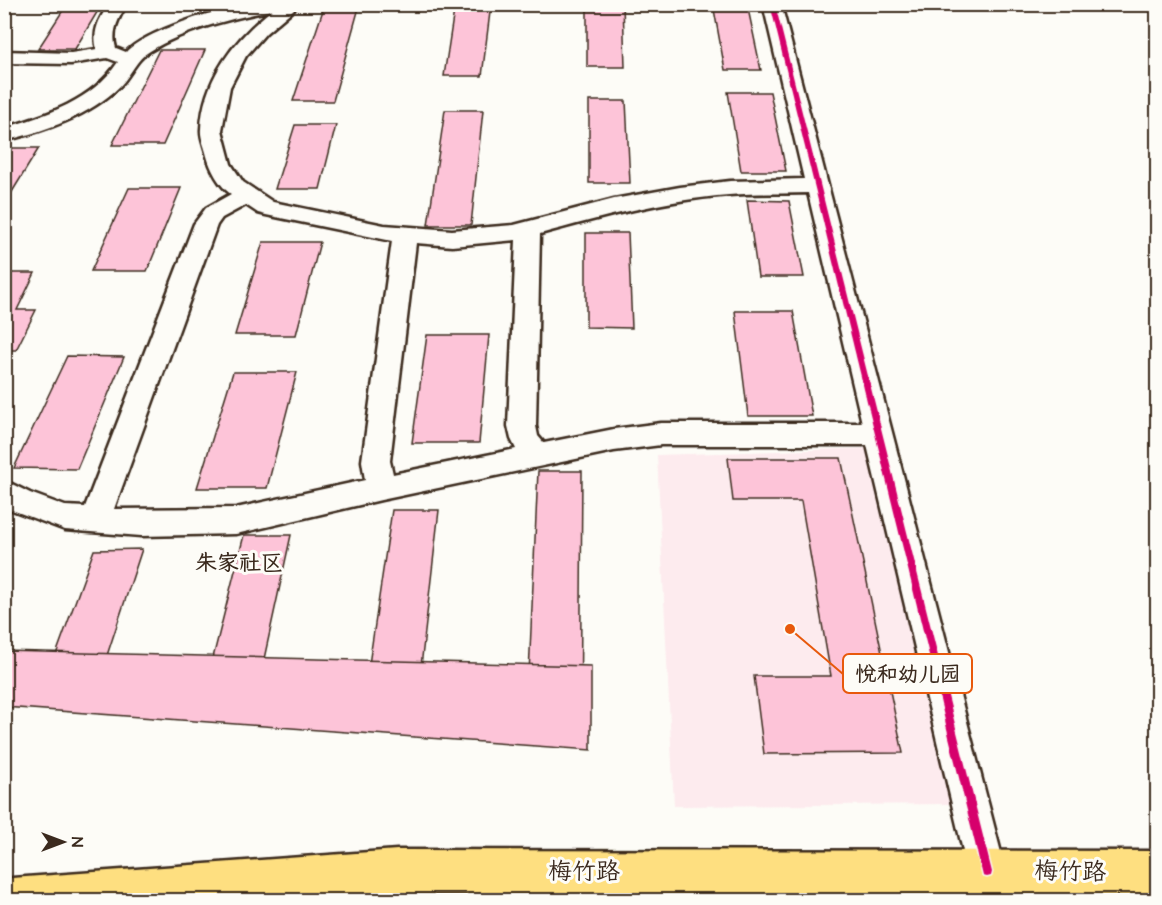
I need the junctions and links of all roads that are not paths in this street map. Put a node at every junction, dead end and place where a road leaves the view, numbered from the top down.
1 (118, 4) edge
2 (273, 4) edge
3 (291, 4) edge
4 (772, 4) edge
5 (250, 7) edge
6 (108, 52) junction
7 (4, 57) edge
8 (129, 60) junction
9 (4, 135) edge
10 (817, 186) junction
11 (247, 195) junction
12 (528, 229) junction
13 (405, 235) junction
14 (878, 434) junction
15 (537, 455) junction
16 (381, 488) junction
17 (4, 492) edge
18 (96, 520) junction
19 (987, 872) junction
20 (1158, 873) edge
21 (12, 900) edge

1 - 6 street
2 - 5 street
3 - 11 street
4 - 10 street
5 - 8 street
6 - 7 street
6 - 8 street
8 - 9 street
10 - 12 street
10 - 14 street
11 - 13 street
11 - 18 street
12 - 13 street
12 - 15 street
13 - 16 street
14 - 15 street
14 - 19 street
15 - 16 street
16 - 18 street
17 - 18 street
19 - 20 main road, 梅竹路
19 - 21 main road, 梅竹路

